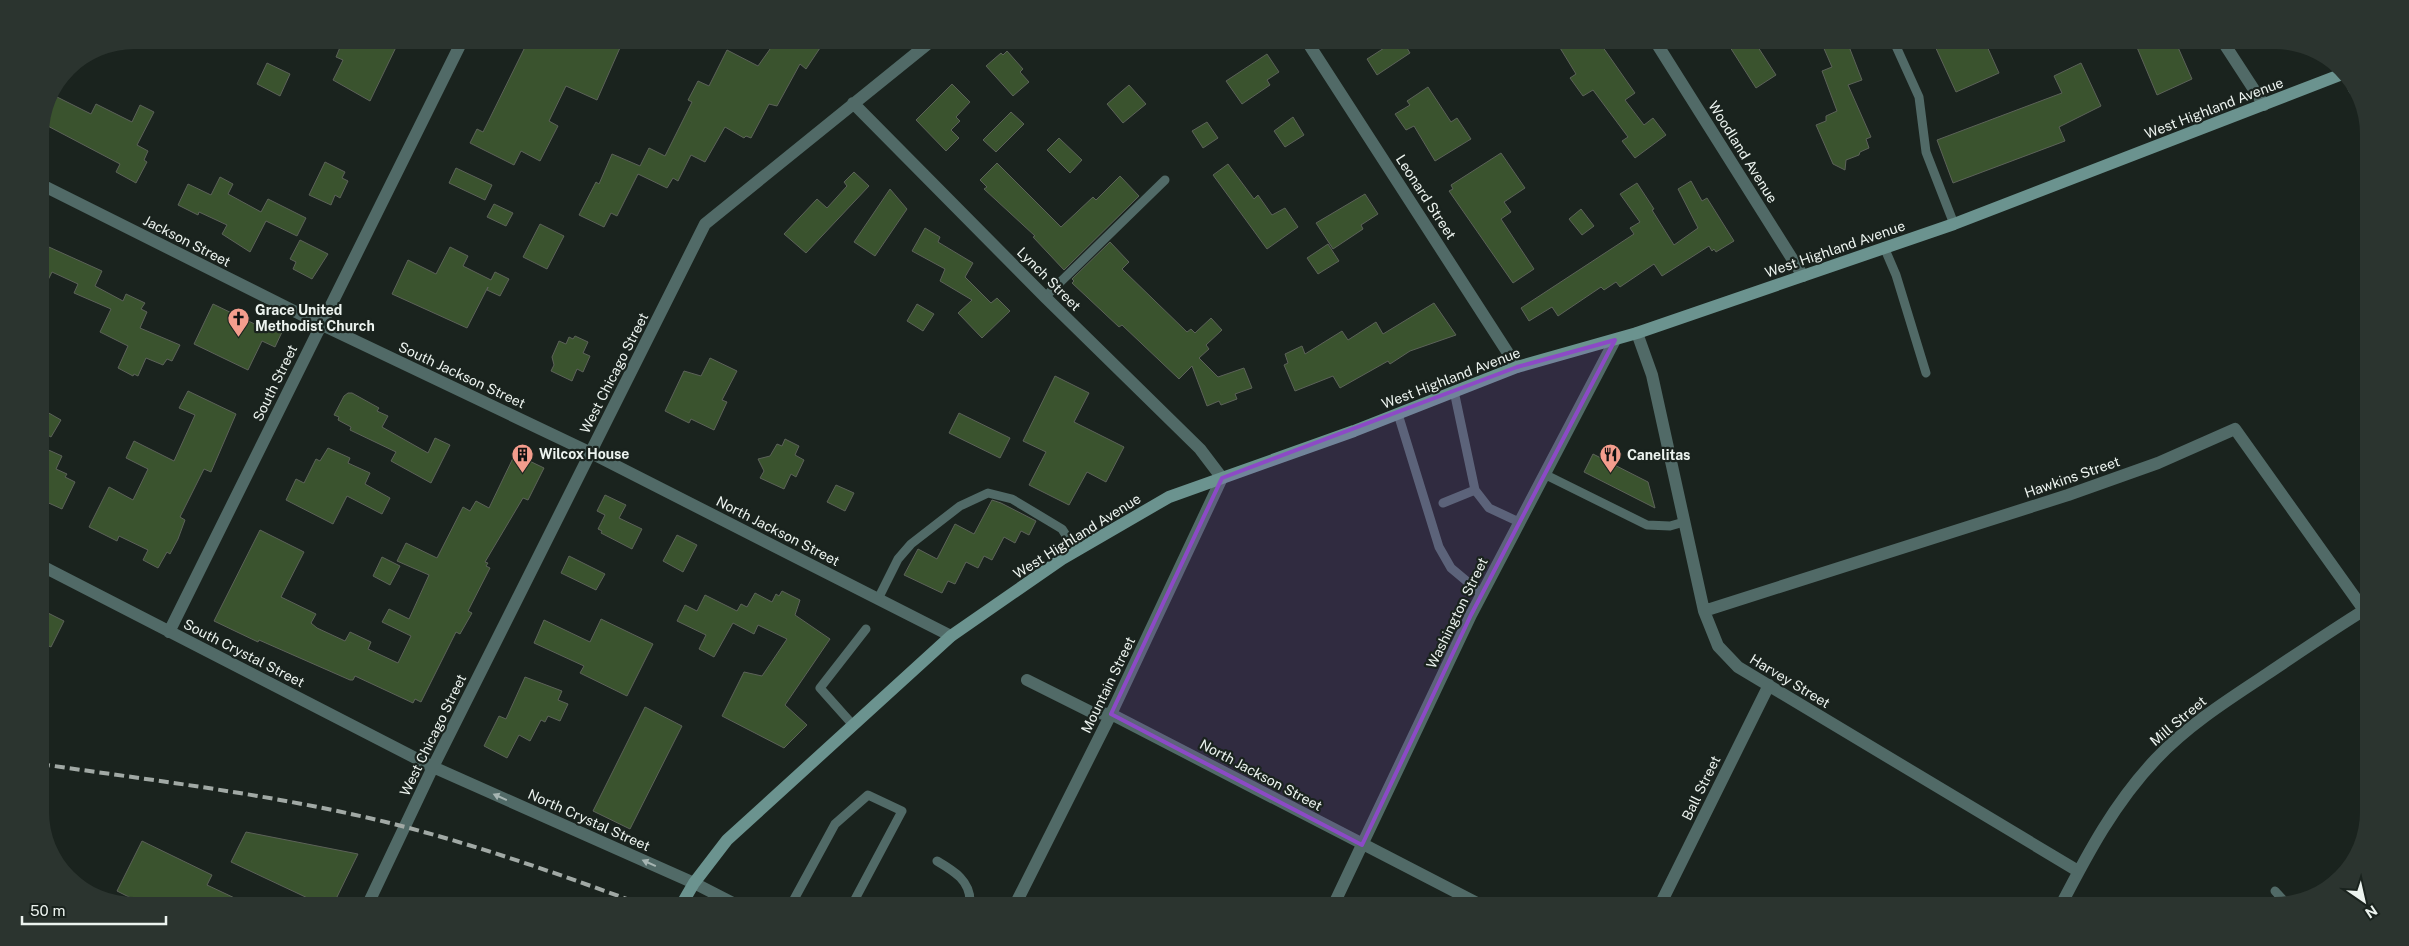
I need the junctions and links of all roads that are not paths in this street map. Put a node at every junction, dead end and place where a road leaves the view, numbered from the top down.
1 (458, 49) edge
2 (916, 49) edge
3 (1312, 49) edge
4 (1660, 49) edge
5 (1897, 49) edge
6 (2228, 49) edge
7 (2337, 76) edge
8 (853, 102) junction
9 (2264, 104) junction
10 (1165, 180) dead end
11 (49, 188) edge
12 (1954, 224) junction
13 (1884, 247) junction
14 (1803, 276) junction
15 (1045, 297) junction
16 (320, 324) junction
17 (1637, 333) junction
18 (1615, 340) junction
19 (1517, 368) junction
20 (1926, 373) dead end
21 (1454, 391) junction
22 (1398, 414) junction
23 (591, 453) junction
24 (1544, 474) junction
25 (1222, 478) junction
26 (1475, 490) junction
27 (1443, 502) dead end
28 (1519, 522) junction
29 (1684, 522) junction
30 (1076, 551) junction
31 (49, 570) edge
32 (1482, 594) junction
33 (878, 599) junction
34 (2360, 602) edge
35 (1704, 611) junction
36 (2360, 612) edge
37 (866, 629) dead end
38 (169, 632) junction
39 (951, 636) junction
40 (1027, 680) dead end
41 (1769, 686) junction
42 (1111, 714) junction
43 (854, 725) junction
44 (433, 767) junction
45 (1362, 845) junction
46 (937, 862) dead end
47 (2078, 871) junction
48 (694, 883) junction
49 (2275, 891) dead end
50 (371, 897) edge
51 (687, 897) edge
52 (721, 897) edge
53 (795, 897) edge
54 (856, 897) edge
55 (970, 897) edge
56 (1019, 897) edge
57 (1337, 897) edge
58 (1465, 897) edge
59 (1664, 897) edge
60 (2065, 897) edge
61 (2281, 897) edge

1 - 16 street, South Street
2 - 8 street, West Chicago Street
3 - 19 street, Leonard Street
4 - 14 street, Woodland Avenue
5 - 12 lane
6 - 9 street
7 - 9 main road, West Highland Avenue
8 - 15 street, Lynch Street
8 - 23 street, West Chicago Street
9 - 12 main road, West Highland Avenue
10 - 15 lane
11 - 16 street, Jackson Street
12 - 13 main road, West Highland Avenue
13 - 14 main road, West Highland Avenue
13 - 20 lane
14 - 17 main road, West Highland Avenue
15 - 25 street, Lynch Street
16 - 23 street, South Jackson Street
16 - 38 street, South Street
17 - 18 main road, West Highland Avenue
17 - 29 street, Harvey Street
18 - 19 main road, West Highland Avenue
18 - 24 street, Washington Street
19 - 21 main road, West Highland Avenue
21 - 22 main road, West Highland Avenue
21 - 26 lane
22 - 25 main road, West Highland Avenue
22 - 32 lane
23 - 33 street, North Jackson Street
23 - 44 street, West Chicago Street
24 - 28 street, Washington Street
24 - 29 lane
25 - 30 main road, West Highland Avenue
25 - 42 street, Mountain Street
26 - 27 lane
26 - 28 lane
28 - 32 street, Washington Street
29 - 35 street, Harvey Street
30 - 33 lane
30 - 39 main road, West Highland Avenue
31 - 38 street, South Crystal Street
32 - 45 street, Washington Street
33 - 39 street, North Jackson Street
34 - 35 street, Hawkins Street
35 - 41 street, Harvey Street
36 - 47 street, Mill Street
37 - 43 lane
38 - 44 street, South Crystal Street
39 - 43 main road, West Highland Avenue
40 - 42 street, North Jackson Street
41 - 47 street, Harvey Street
41 - 59 street, Ball Street
42 - 45 street, North Jackson Street
42 - 56 street, Mountain Street
43 - 48 main road, West Highland Avenue
48 -> 44 street, North Crystal Street
44 - 50 street, West Chicago Street
45 - 57 street, Washington Street
45 - 58 street, North Jackson Street
46 - 55 lane
47 - 60 street, Mill Street
48 - 51 main road, West Highland Avenue
48 - 52 street, North Crystal Street
49 - 61 lane
53 - 54 lane

